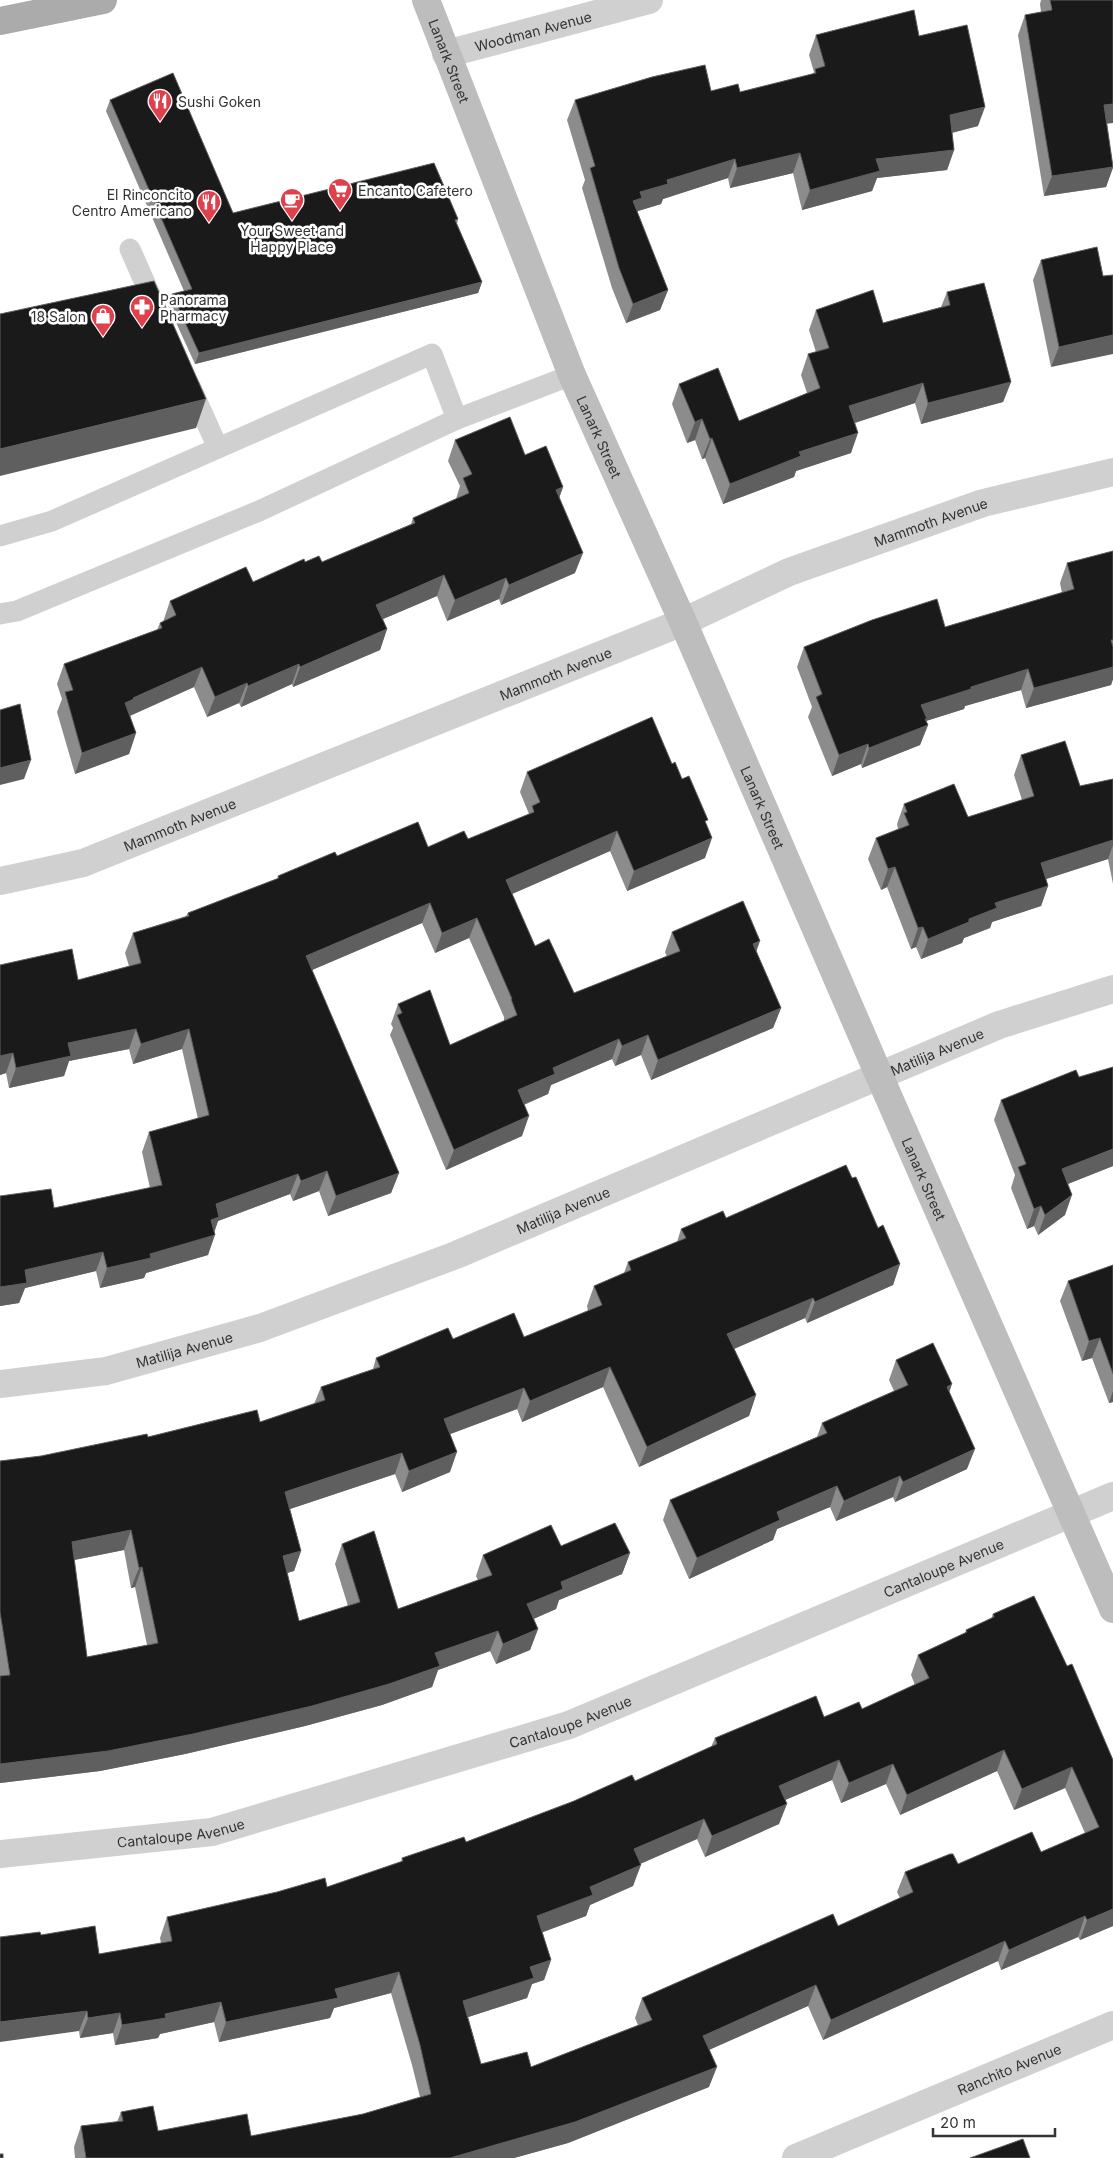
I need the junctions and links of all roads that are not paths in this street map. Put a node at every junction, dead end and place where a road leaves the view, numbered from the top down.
1 (103, 0) edge
2 (426, 0) edge
3 (649, 0) edge
4 (0, 21) edge
5 (446, 54) junction
6 (130, 249) dead end
7 (166, 330) edge
8 (182, 366) edge
9 (572, 375) junction
10 (457, 418) junction
11 (218, 448) junction
12 (1113, 472) edge
13 (0, 536) edge
14 (0, 614) edge
15 (684, 622) junction
16 (0, 881) edge
17 (1113, 989) edge
18 (879, 1075) junction
19 (0, 1384) edge
20 (1113, 1496) edge
21 (1072, 1513) junction
22 (1113, 1609) edge
23 (0, 1854) edge
24 (1113, 2025) edge
25 (796, 2158) edge

1 - 4 main road
2 - 5 street, Lanark Street
3 - 5 street, Woodman Avenue
5 - 9 street, Lanark Street
6 - 7 lane
8 - 11 lane
9 - 10 lane
9 - 15 street, Lanark Street
10 - 11 lane
10 - 14 lane
11 - 13 lane
12 - 15 street, Mammoth Avenue
15 - 16 street, Mammoth Avenue
15 - 18 street, Lanark Street
17 - 18 street, Matilija Avenue
18 - 19 street, Matilija Avenue
18 - 21 street, Lanark Street
20 - 21 street, Cantaloupe Avenue
21 - 22 street, Lanark Street
21 - 23 street, Cantaloupe Avenue
24 - 25 street, Ranchito Avenue

